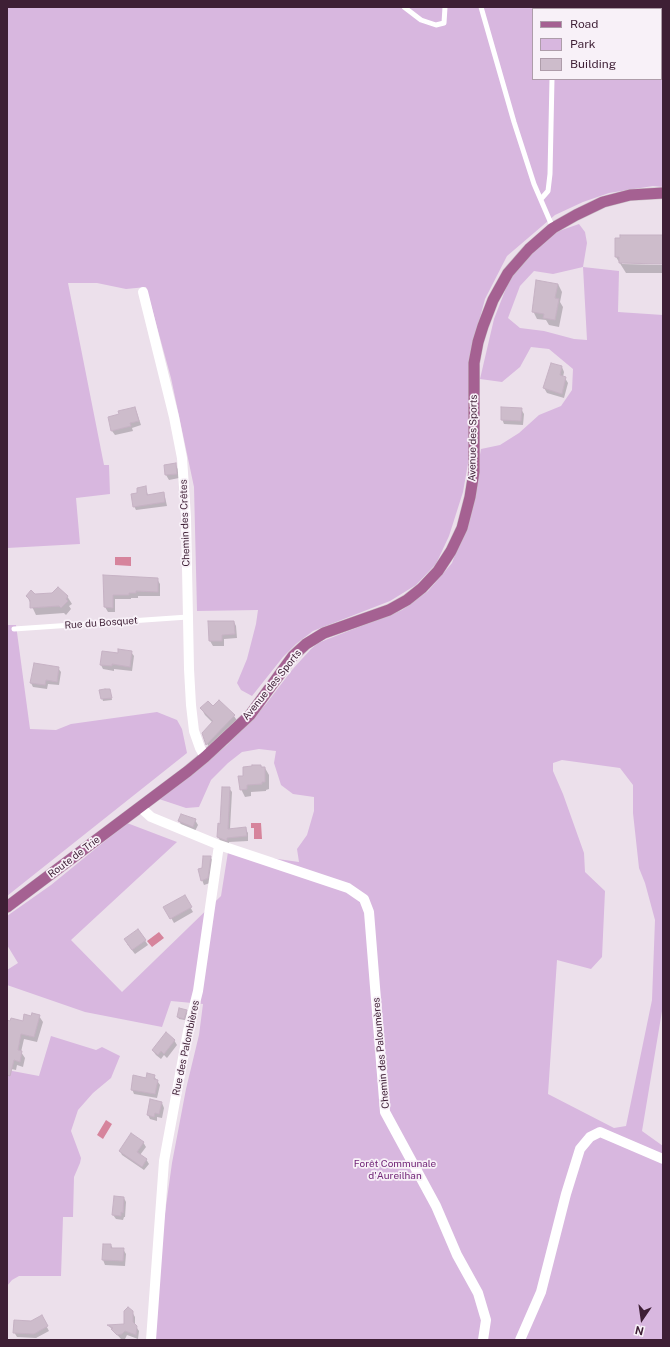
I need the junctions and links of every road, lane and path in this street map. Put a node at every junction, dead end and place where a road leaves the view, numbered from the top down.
1 (404, 7) edge
2 (445, 7) edge
3 (481, 7) edge
4 (552, 80) edge
5 (663, 193) edge
6 (541, 199) junction
7 (553, 228) junction
8 (143, 292) dead end
9 (188, 617) junction
10 (14, 630) dead end
11 (205, 757) junction
12 (140, 807) junction
13 (219, 845) junction
14 (7, 907) edge
15 (663, 1159) edge
16 (151, 1340) edge
17 (484, 1340) edge
18 (520, 1340) edge

1 - 2 lane
3 - 6 lane
4 - 6 lane
5 - 7 main road, Avenue des Sports
6 - 7 lane
7 - 11 main road, Avenue des Sports
8 - 9 street, Chemin des Crêtes
9 - 10 lane, Rue du Bosquet
9 - 11 street, Chemin des Crêtes
11 - 12 main road, Route de Trie
12 - 13 street
12 - 14 main road, Route de Trie
13 - 16 street, Rue des Palombières
13 - 17 street, Chemin des Paloumères
15 - 18 street

